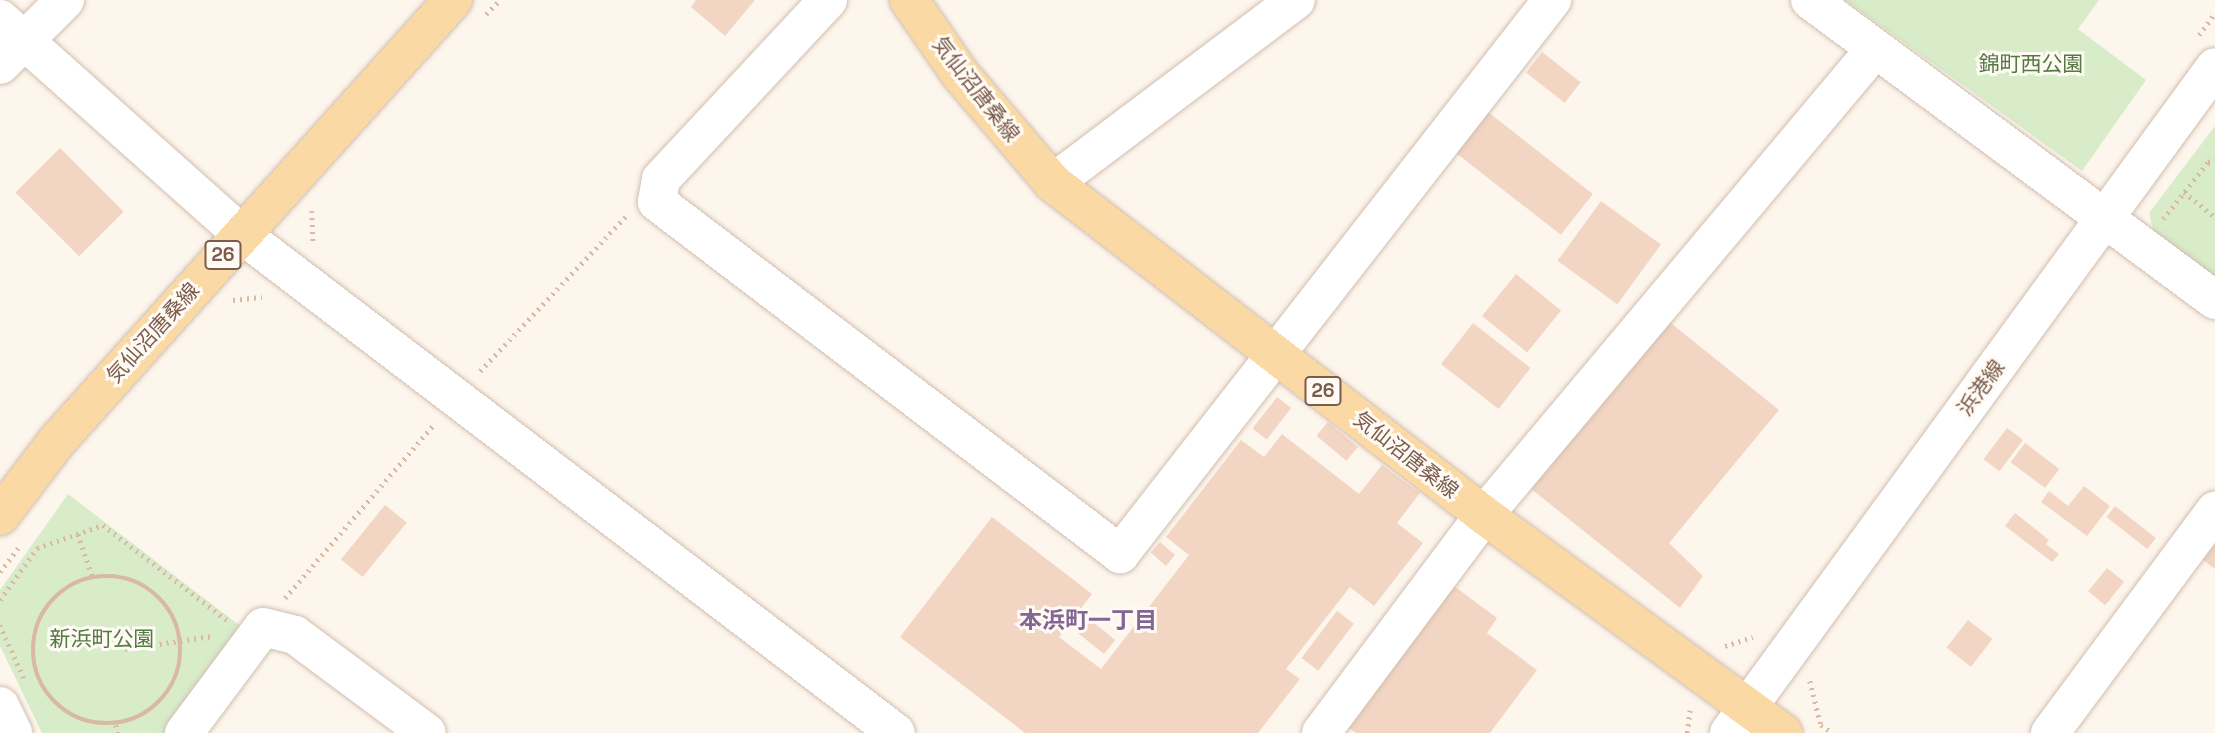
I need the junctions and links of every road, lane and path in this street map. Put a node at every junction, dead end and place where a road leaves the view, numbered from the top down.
1 (65, 0) edge
2 (500, 0) edge
3 (828, 0) edge
4 (909, 0) edge
5 (1296, 0) edge
6 (1552, 0) edge
7 (1810, 0) edge
8 (467, 10) edge
9 (2215, 13) edge
10 (8, 42) edge
11 (1875, 48) junction
12 (2203, 56) edge
13 (2215, 160) edge
14 (661, 179) junction
15 (1053, 183) junction
16 (2184, 192) junction
17 (316, 201) dead end
18 (2215, 217) edge
19 (2105, 218) junction
20 (2156, 228) dead end
21 (241, 234) junction
22 (315, 249) dead end
23 (271, 300) dead end
24 (2215, 300) edge
25 (227, 301) dead end
26 (1276, 354) junction
27 (473, 380) dead end
28 (424, 414) dead end
29 (435, 423) junction
30 (446, 431) dead end
31 (2215, 512) edge
32 (1484, 515) junction
33 (13, 526) edge
34 (78, 534) junction
35 (0, 572) edge
36 (93, 578) junction
37 (0, 600) edge
38 (246, 625) junction
39 (1758, 635) dead end
40 (180, 642) junction
41 (1714, 643) dead end
42 (125, 649) dead end
43 (0, 706) edge
44 (1738, 721) edge
45 (116, 725) junction
46 (13, 733) edge
47 (118, 733) edge
48 (184, 733) edge
49 (427, 733) edge
50 (896, 733) edge
51 (1321, 733) edge
52 (1783, 733) edge
53 (2050, 733) edge

1 - 10 street
2 - 8 path
3 - 14 street
4 - 15 main road, 気仙沼唐桑線 / 26
5 - 15 street
6 - 26 street
7 - 11 street
8 - 21 main road, 気仙沼唐桑線 / 26
9 - 12 path
10 - 21 street
11 - 19 street
11 - 32 street
12 - 19 street, 浜港線
13 - 16 path
14 - 26 street
14 - 27 path
15 - 26 main road, 気仙沼唐桑線 / 26
16 - 18 path
16 - 20 path
17 - 22 path
19 - 24 street
19 - 44 street, 浜港線
21 - 33 main road, 気仙沼唐桑線 / 26
21 - 50 street
23 - 25 path
26 - 32 main road, 気仙沼唐桑線 / 26
28 - 29 path
29 - 30 path
29 - 38 path
31 - 53 street
32 - 44 main road, 気仙沼唐桑線 / 26
32 - 51 street
33 - 35 path
34 - 36 path
34 - 37 path
34 - 38 path
36 - 40 path
36 - 45 path
38 - 48 street
38 - 49 street
39 - 41 path
40 - 42 path
40 - 45 path
43 - 46 street
44 - 52 main road, 気仙沼唐桑線 / 26
45 - 47 path

